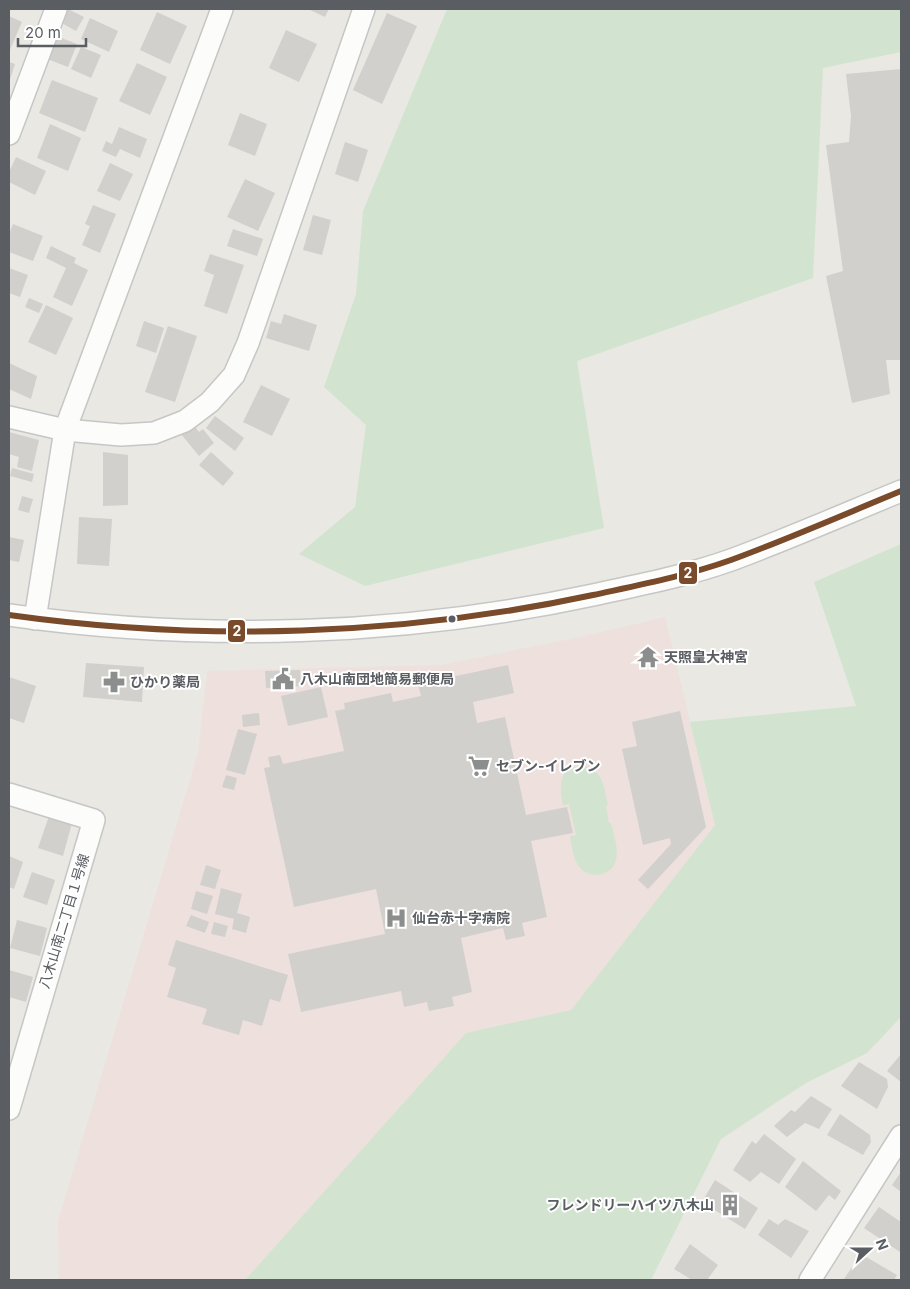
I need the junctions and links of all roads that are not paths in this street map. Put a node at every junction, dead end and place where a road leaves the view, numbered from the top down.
1 (56, 9) edge
2 (222, 9) edge
3 (364, 9) edge
4 (9, 134) edge
5 (9, 417) edge
6 (65, 430) junction
7 (901, 491) edge
8 (9, 615) edge
9 (35, 619) junction
10 (9, 794) edge
11 (9, 1109) edge
12 (901, 1136) edge
13 (810, 1280) edge

1 - 4 street
2 - 6 street
3 - 6 street
5 - 6 street
6 - 9 street
7 - 9 street
8 - 9 street
10 - 11 street, 八木山南二丁目１号線
12 - 13 street

